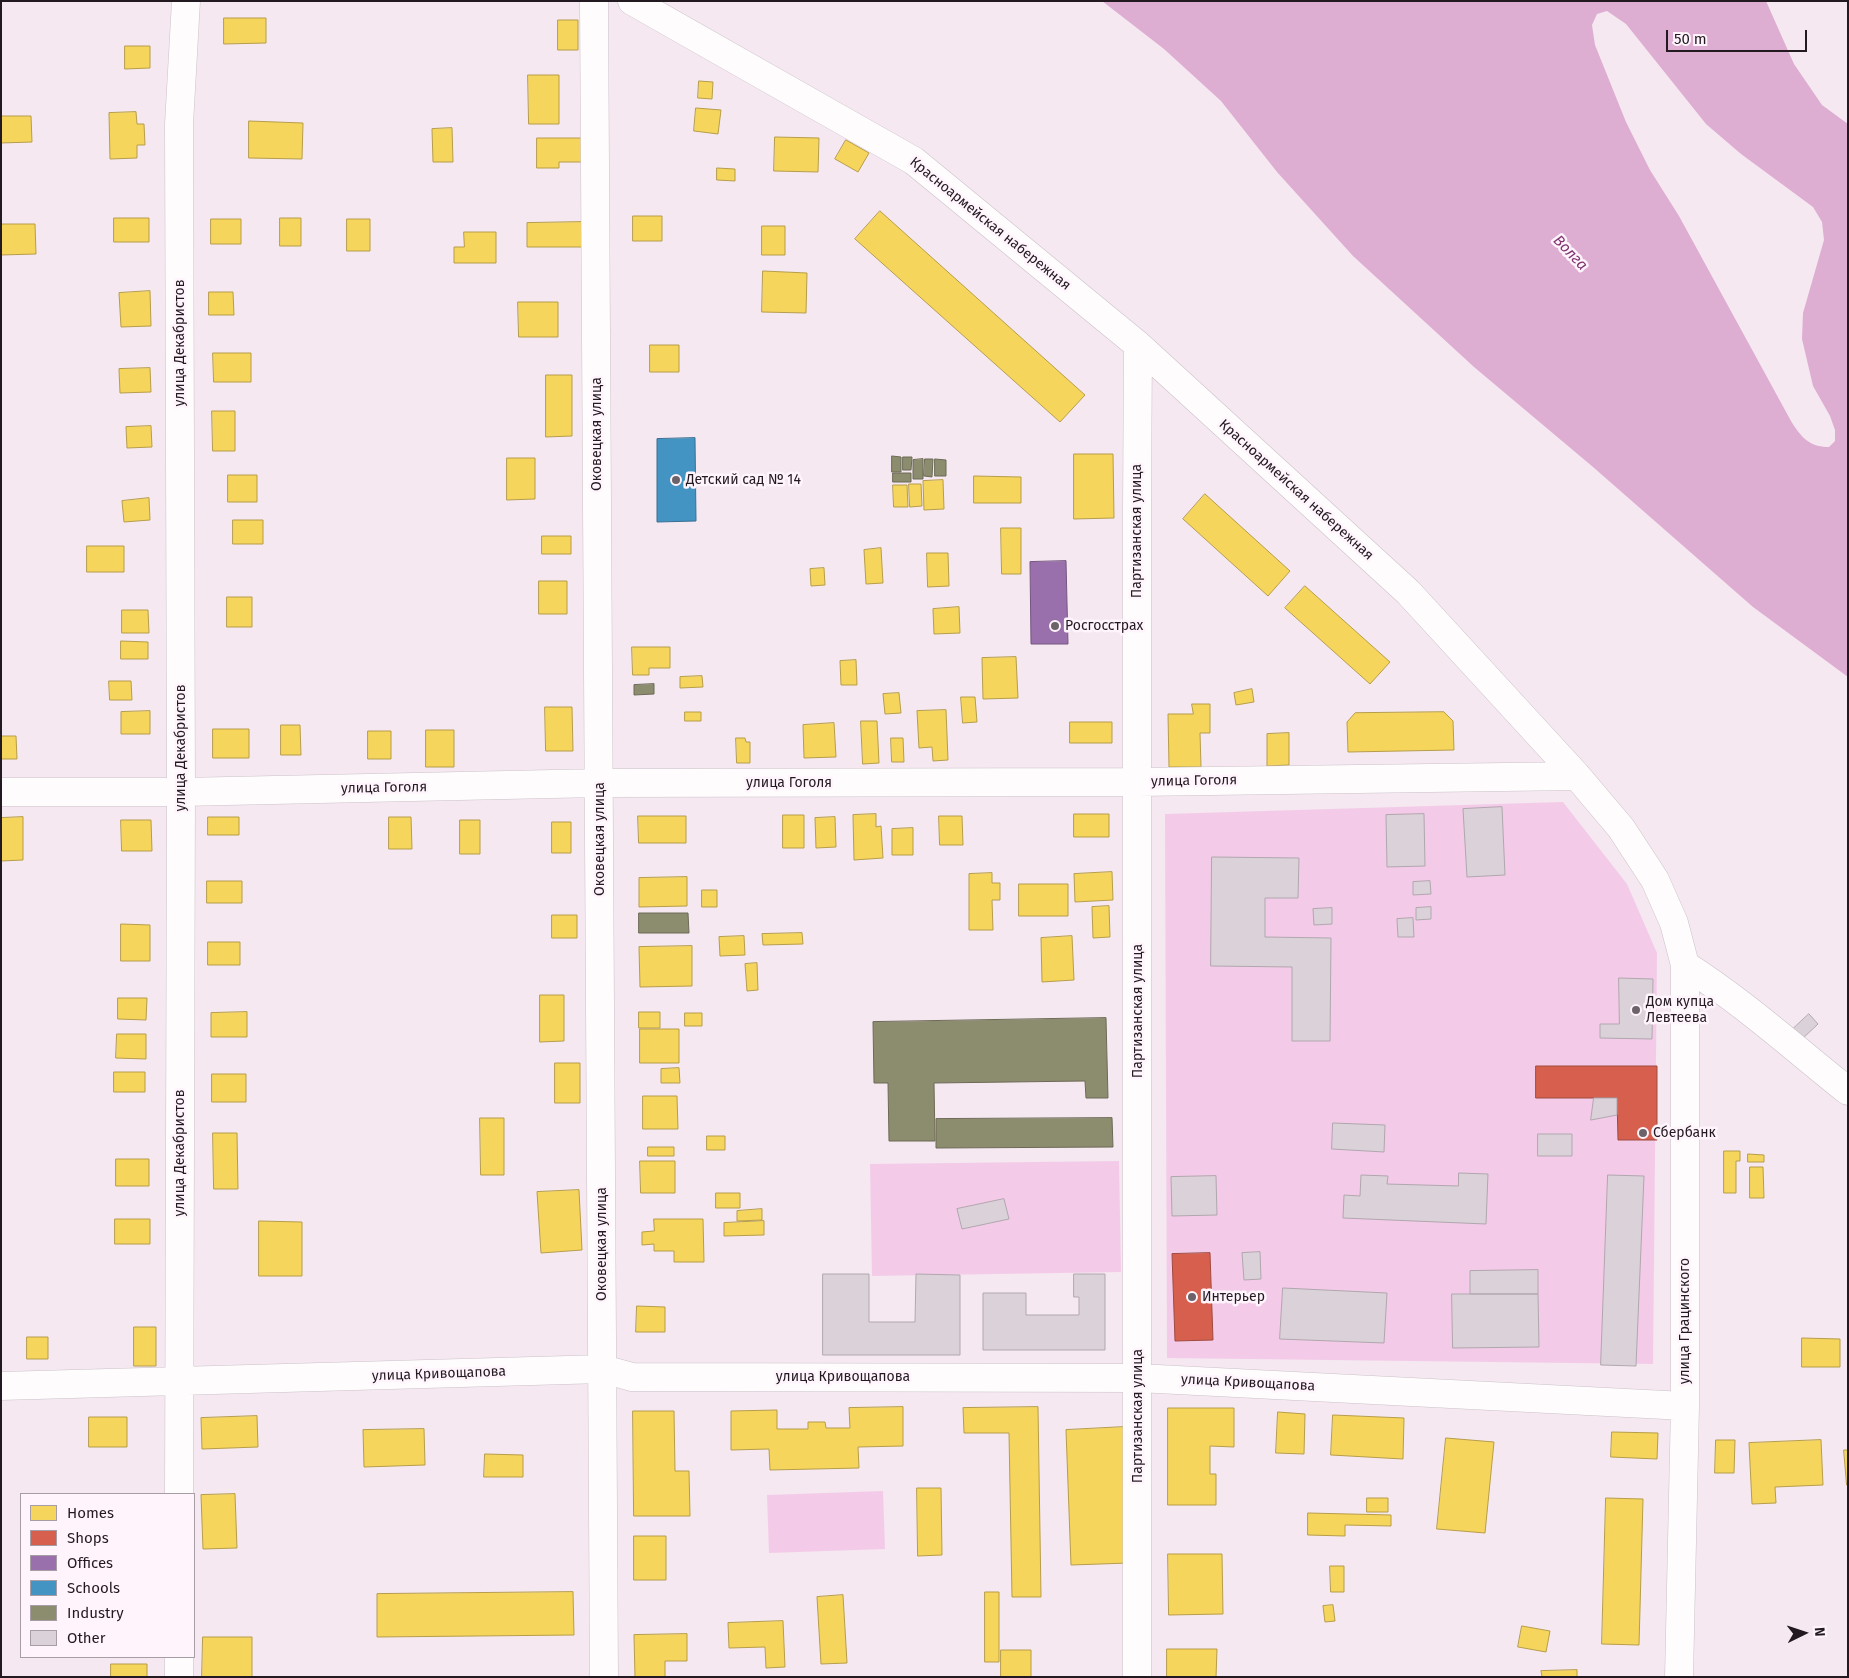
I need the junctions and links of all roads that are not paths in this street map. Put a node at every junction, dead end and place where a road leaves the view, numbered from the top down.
1 (186, 1) edge
2 (594, 1) edge
3 (632, 1) edge
4 (1138, 345) junction
5 (1577, 776) junction
6 (1138, 782) junction
7 (600, 783) junction
8 (1, 792) edge
9 (181, 792) junction
10 (1685, 965) junction
11 (1848, 1090) edge
12 (603, 1369) junction
13 (1138, 1378) junction
14 (179, 1382) junction
15 (1, 1386) edge
16 (1685, 1406) junction
17 (179, 1493) edge
18 (179, 1658) edge
19 (179, 1677) edge
20 (604, 1677) edge
21 (1137, 1677) edge
22 (1679, 1677) edge

1 - 9 street, улица Декабристов
2 - 7 street, Оковецкая улица
3 - 4 street, Красноармейская набережная
4 - 5 street, Красноармейская набережная
4 - 6 street, Партизанская улица
5 - 6 street, улица Гоголя
5 - 10 street, Красноармейская набережная
6 - 7 street, улица Гоголя
6 - 13 street, Партизанская улица
7 - 9 street, улица Гоголя
7 - 12 street, Оковецкая улица
8 - 9 street, улица Гоголя
9 - 14 street, улица Декабристов
10 - 11 street
10 - 16 street, улица Грацинского
12 - 13 street, улица Кривощапова
12 - 14 street, улица Кривощапова
12 - 20 street, Оковецкая улица
13 - 16 street, улица Кривощапова
13 - 21 street, Партизанская улица
14 - 15 street, улица Кривощапова
14 - 17 street, улица Декабристов
16 - 22 street, улица Грацинского
18 - 19 street

